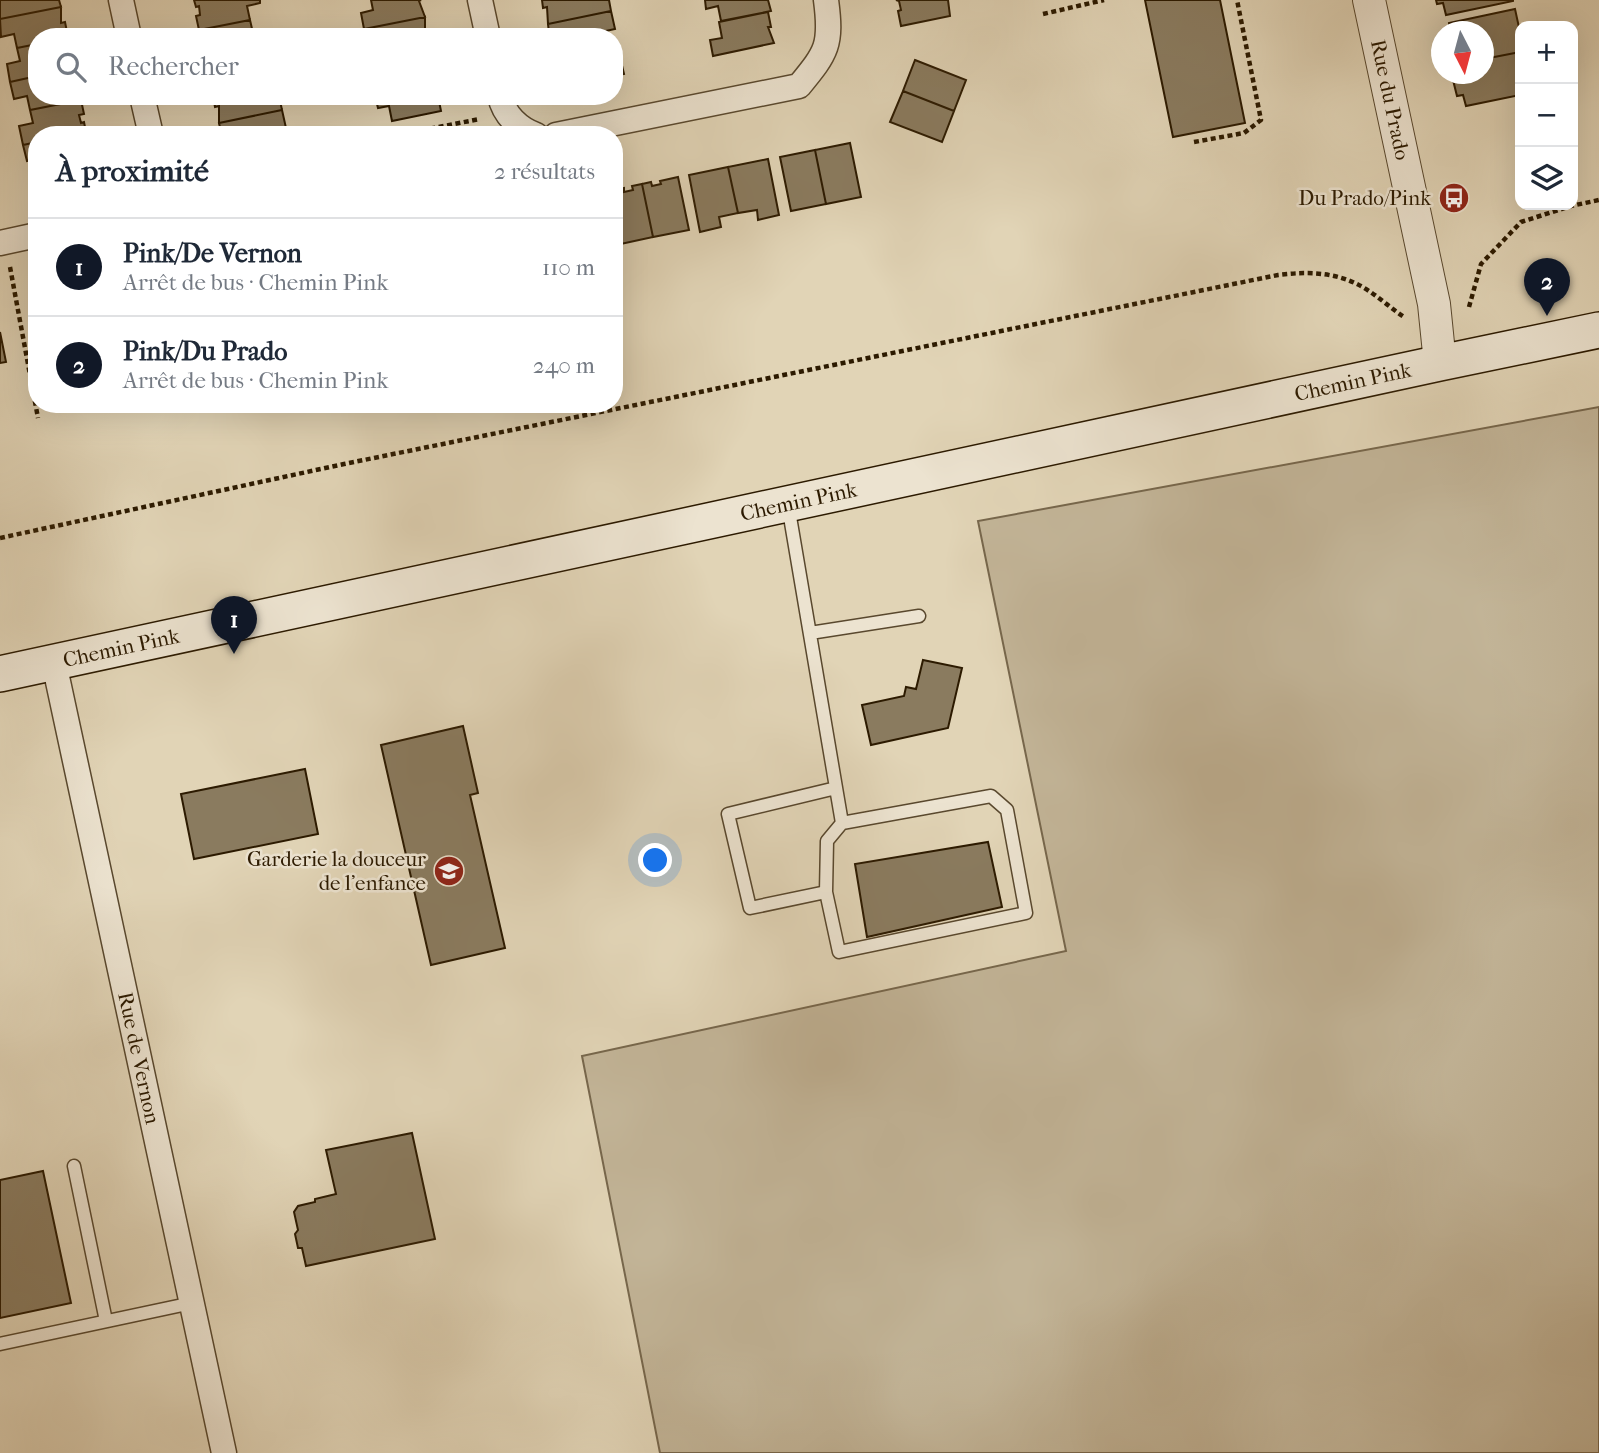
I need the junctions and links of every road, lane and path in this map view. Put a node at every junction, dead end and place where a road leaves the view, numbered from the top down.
1 (121, 0) edge
2 (480, 0) edge
3 (826, 0) edge
4 (1104, 0) edge
5 (1237, 0) edge
6 (1369, 0) edge
7 (1043, 14) dead end
8 (127, 28) edge
9 (486, 28) edge
10 (144, 105) edge
11 (504, 106) edge
12 (149, 126) edge
13 (438, 126) edge
14 (521, 126) edge
15 (601, 126) edge
16 (1194, 142) dead end
17 (1599, 200) edge
18 (28, 237) edge
19 (3, 243) edge
20 (1469, 306) dead end
21 (1408, 319) dead end
22 (1599, 330) edge
23 (1440, 363) junction
24 (28, 368) edge
25 (623, 408) edge
26 (37, 413) edge
27 (596, 413) edge
28 (38, 418) dead end
29 (788, 504) junction
30 (0, 538) edge
31 (919, 616) dead end
32 (810, 634) junction
33 (54, 663) junction
34 (0, 674) edge
35 (836, 788) junction
36 (842, 823) junction
37 (826, 892) junction
38 (74, 1166) dead end
39 (192, 1303) junction
40 (106, 1321) junction
41 (0, 1344) edge
42 (224, 1453) edge

1 - 8 street
2 - 9 street
3 - 15 street
4 - 7 path
5 - 16 path
6 - 23 street, Rue du Prado
10 - 12 street
11 - 13 path
11 - 14 street
17 - 20 path
18 - 19 street
19 - 24 path
21 - 25 path
22 - 23 main road, Chemin Pink
23 - 29 main road, Chemin Pink
26 - 28 path
27 - 30 path
29 - 32 lane
29 - 33 main road, Chemin Pink
31 - 32 lane
32 - 35 lane
33 - 34 main road, Chemin Pink
33 - 39 street, Rue de Vernon
35 - 36 lane
35 - 37 lane
36 - 37 lane
36 - 37 lane
38 - 40 lane
39 - 40 lane
39 - 42 street, Rue de Vernon
40 - 41 lane

